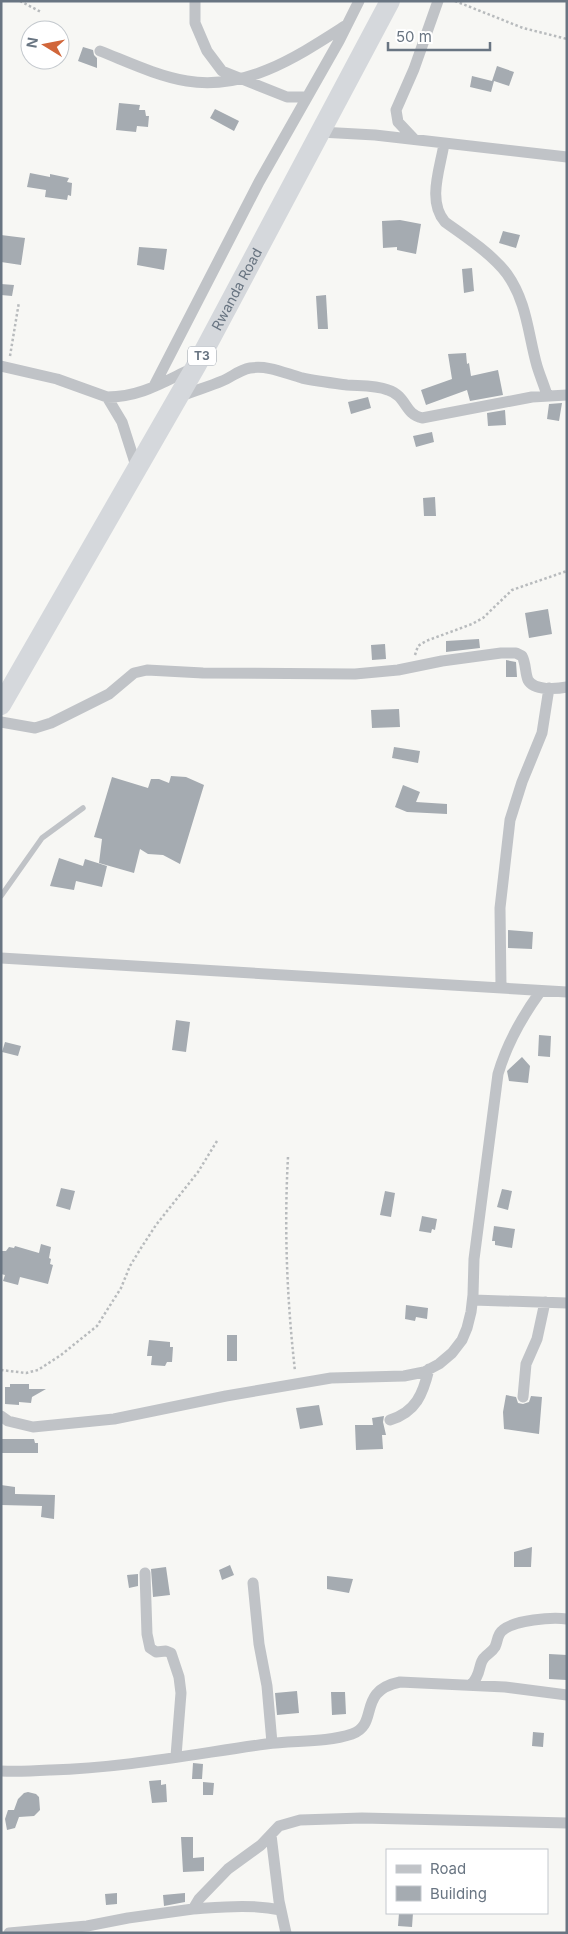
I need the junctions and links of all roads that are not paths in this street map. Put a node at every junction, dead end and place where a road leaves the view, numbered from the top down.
1 (195, 1) edge
2 (359, 1) edge
3 (390, 1) edge
4 (438, 1) edge
5 (346, 25) junction
6 (100, 51) dead end
7 (242, 78) junction
8 (307, 97) junction
9 (320, 132) junction
10 (414, 139) junction
11 (444, 144) junction
12 (567, 157) edge
13 (196, 366) junction
14 (5, 367) edge
15 (154, 386) junction
16 (547, 395) junction
17 (567, 395) edge
18 (107, 397) junction
19 (178, 398) junction
20 (137, 469) junction
21 (567, 687) edge
22 (549, 688) junction
23 (1, 705) edge
24 (1, 722) edge
25 (83, 808) dead end
26 (1, 896) edge
27 (1, 958) edge
28 (501, 987) junction
29 (540, 992) junction
30 (567, 992) edge
31 (473, 1300) junction
32 (546, 1302) junction
33 (567, 1303) edge
34 (429, 1370) junction
35 (523, 1397) dead end
36 (4, 1419) edge
37 (390, 1420) dead end
38 (144, 1573) dead end
39 (253, 1583) dead end
40 (567, 1619) edge
41 (471, 1685) junction
42 (567, 1695) edge
43 (272, 1743) junction
44 (176, 1756) junction
45 (1, 1771) edge
46 (567, 1823) edge
47 (271, 1834) junction
48 (193, 1909) junction
49 (281, 1910) junction
50 (10, 1933) edge
51 (286, 1933) edge

1 - 7 street
2 - 5 street
3 - 9 highway, Rwanda Road / T3
4 - 10 street
5 - 7 street
5 - 8 street
6 - 7 street
7 - 8 street
8 - 15 street
9 - 10 street
9 - 13 highway, Rwanda Road / T3
10 - 11 street
11 - 12 street
11 - 16 street
13 - 15 street
13 - 19 highway, Rwanda Road / T3
14 - 18 street
15 - 18 street
16 - 17 street
16 - 19 street
18 - 20 street
19 - 20 highway, Rwanda Road / T3
20 - 23 highway, Rwanda Road / T3
21 - 22 street
22 - 24 street
22 - 28 street
25 - 26 lane
27 - 28 street
28 - 29 street
29 - 30 street
29 - 31 street
31 - 32 street
31 - 34 street
32 - 33 street
32 - 35 street
34 - 36 street
34 - 37 street
38 - 44 street
39 - 43 street
40 - 41 street
41 - 42 street
41 - 43 street
43 - 44 street
44 - 45 street
46 - 47 street
47 - 48 street
47 - 49 street
48 - 49 street
48 - 50 street
49 - 51 street

